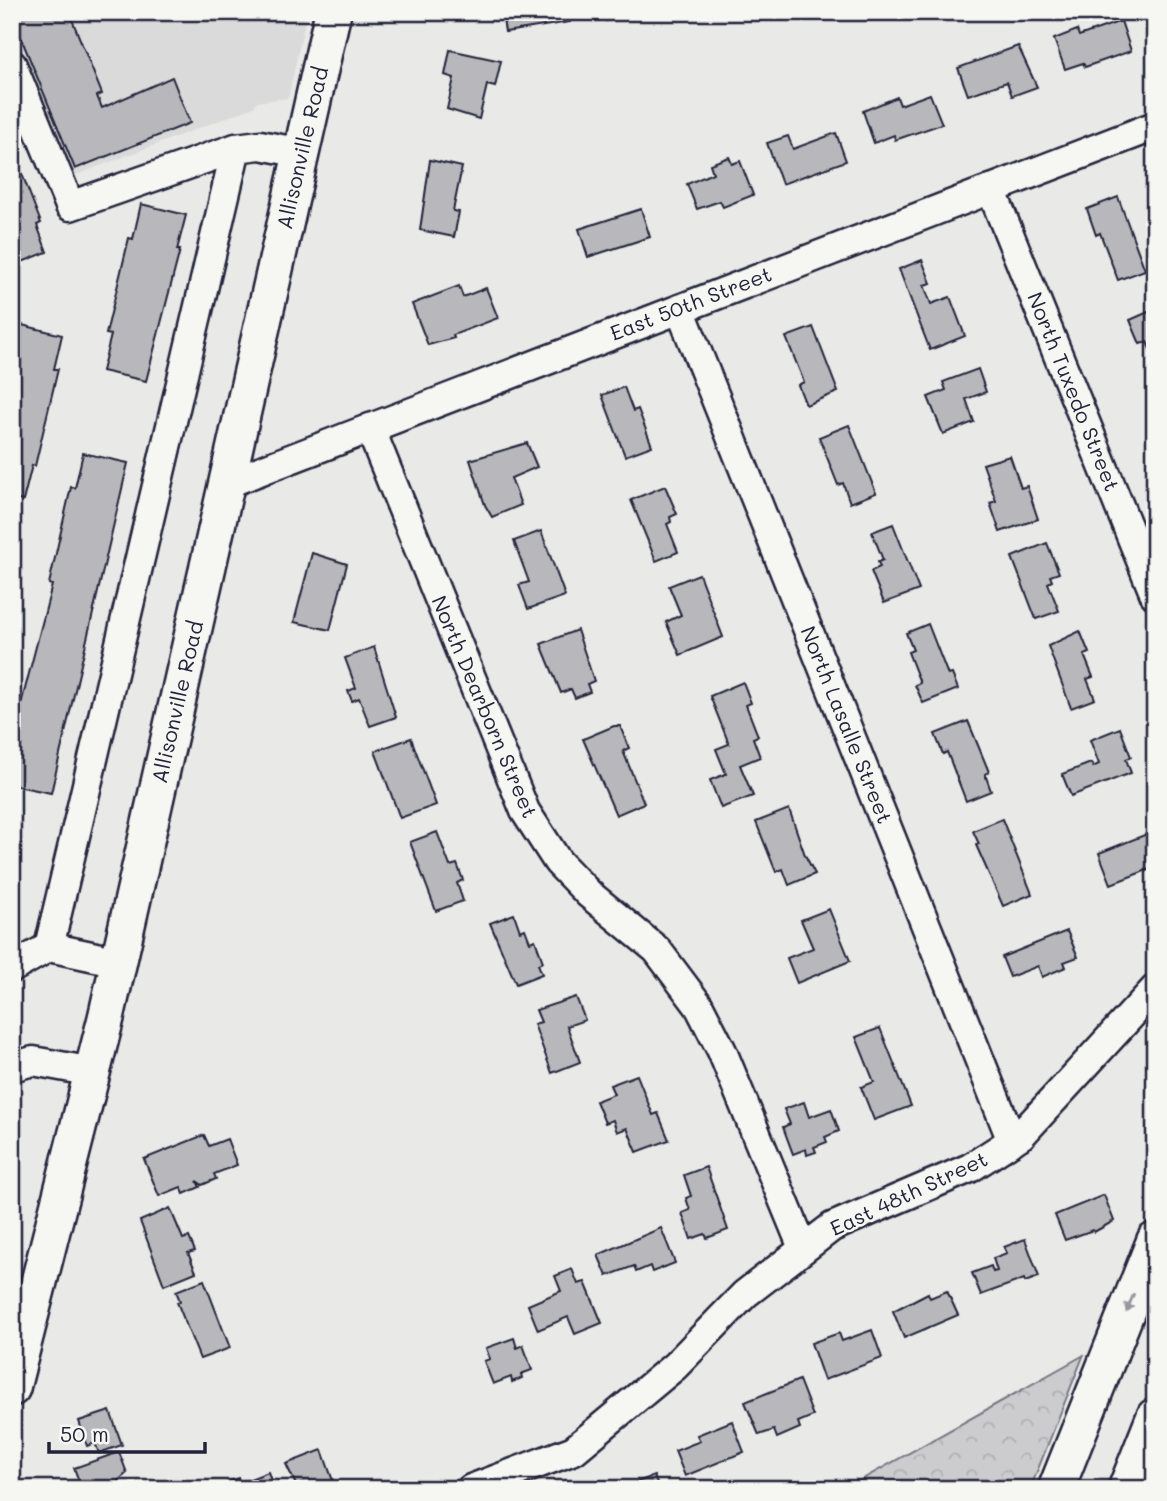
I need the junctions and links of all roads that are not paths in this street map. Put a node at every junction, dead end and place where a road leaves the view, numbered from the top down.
1 (333, 12) edge
2 (12, 65) edge
3 (1155, 126) edge
4 (236, 148) junction
5 (302, 153) junction
6 (991, 189) junction
7 (680, 309) junction
8 (370, 428) junction
9 (228, 483) junction
10 (1155, 595) edge
11 (49, 947) junction
12 (119, 962) junction
13 (12, 968) edge
14 (1155, 989) edge
15 (12, 1067) edge
16 (93, 1072) junction
17 (1012, 1141) junction
18 (1155, 1240) edge
19 (803, 1248) junction
20 (12, 1388) edge
21 (1155, 1416) edge
22 (471, 1489) edge
23 (1056, 1489) edge
24 (1126, 1489) edge

1 - 5 main road, Allisonville Road
2 - 4 street
3 - 6 street, East 50th Street
4 - 5 street
4 - 11 street
5 - 9 main road, Allisonville Road
6 - 7 street, East 50th Street
6 - 10 street, North Tuxedo Street
7 - 8 street, East 50th Street
7 - 17 street, North Lasalle Street
8 - 9 street, East 50th Street
8 - 19 street, North Dearborn Street
9 - 12 main road, Allisonville Road
11 - 12 street
11 - 13 street
12 - 16 main road, Allisonville Road
14 - 17 street, East 48th Street
15 - 16 street
16 - 20 main road, Allisonville Road
17 - 19 street, East 48th Street
18 -> 23 main road
19 - 22 street, East 48th Street
21 - 24 main road

